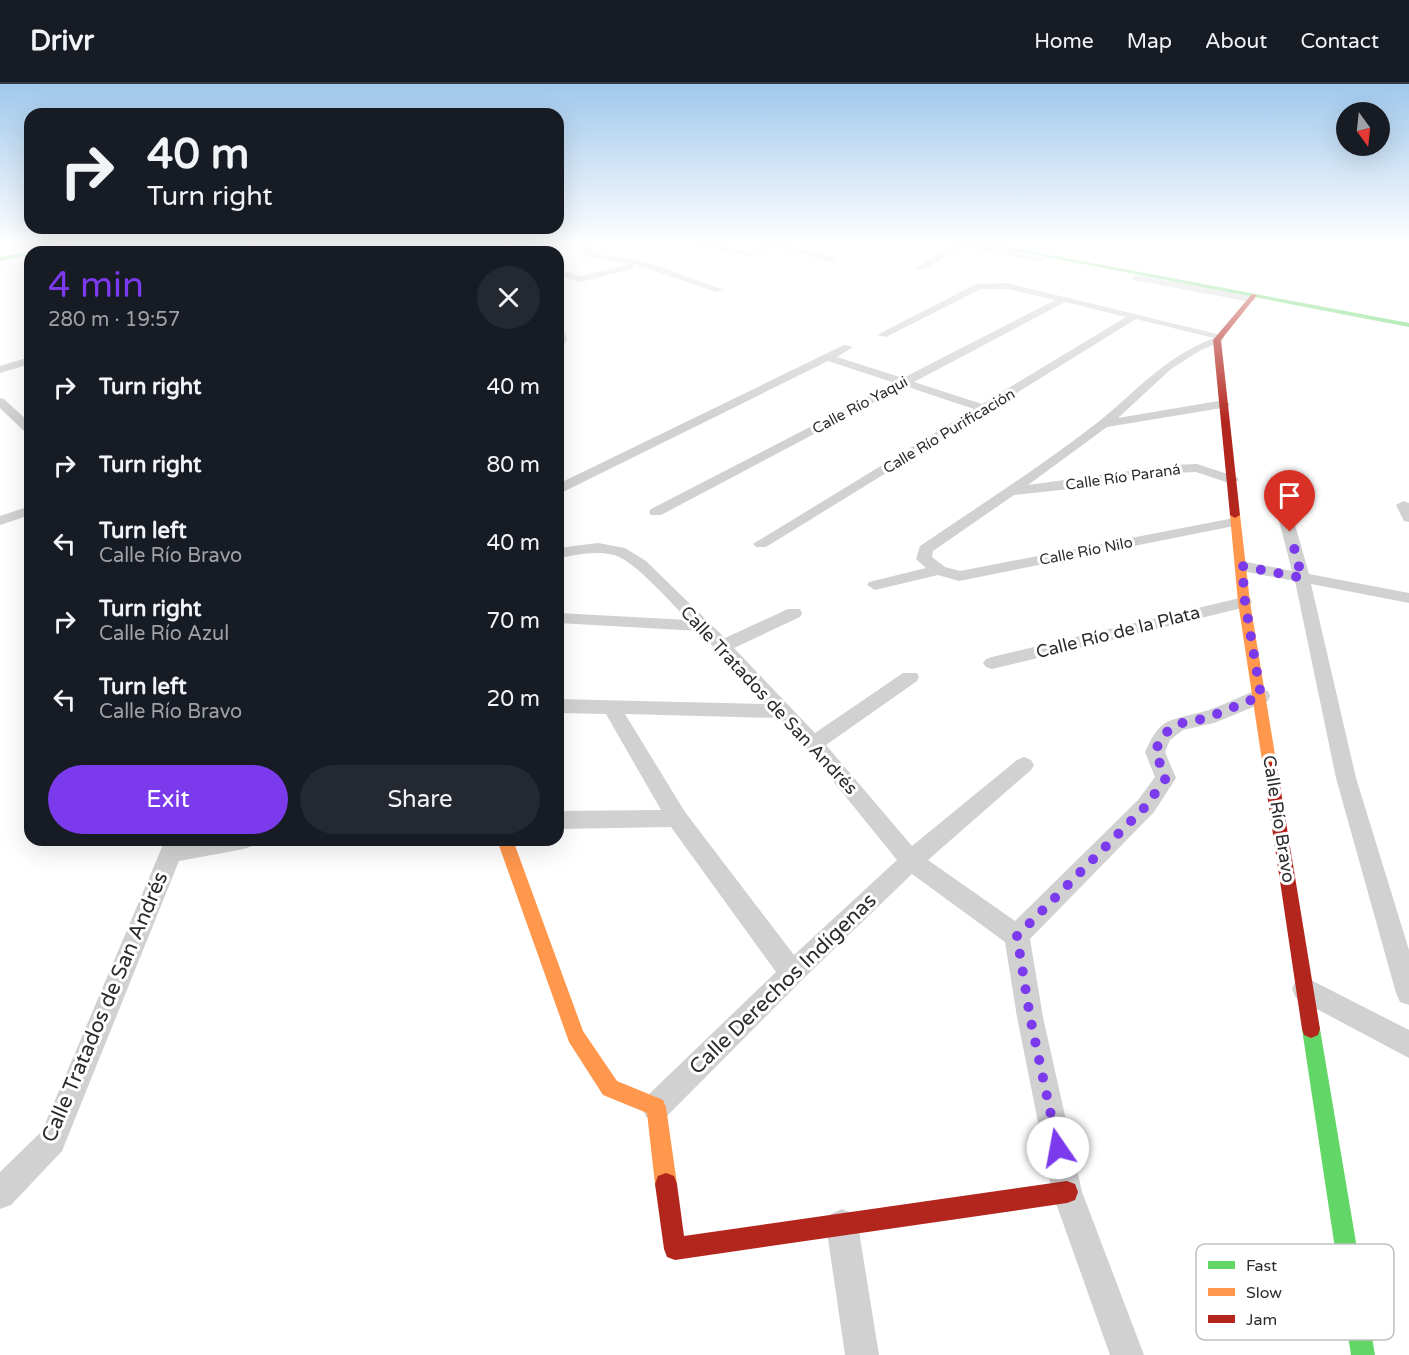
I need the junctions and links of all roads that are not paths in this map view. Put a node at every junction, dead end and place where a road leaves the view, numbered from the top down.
1 (945, 303) edge
2 (1056, 303) edge
3 (1082, 303) edge
4 (1248, 303) edge
5 (1288, 303) edge
6 (1336, 303) edge
7 (1135, 316) junction
8 (1409, 317) edge
9 (1409, 325) edge
10 (882, 335) dead end
11 (1219, 338) junction
12 (848, 347) dead end
13 (827, 357) junction
14 (24, 362) edge
15 (0, 370) edge
16 (903, 382) junction
17 (0, 402) edge
18 (1224, 404) junction
19 (986, 409) junction
20 (24, 424) edge
21 (1103, 424) junction
22 (1232, 480) junction
23 (564, 486) edge
24 (1277, 486) dead end
25 (1012, 491) junction
26 (24, 512) edge
27 (656, 512) dead end
28 (0, 521) edge
29 (1234, 522) junction
30 (761, 544) dead end
31 (564, 552) edge
32 (1242, 566) junction
33 (939, 570) junction
34 (1302, 578) junction
35 (875, 585) dead end
36 (1409, 598) edge
37 (1245, 602) junction
38 (794, 613) dead end
39 (564, 618) edge
40 (704, 626) junction
41 (723, 646) junction
42 (992, 663) dead end
43 (910, 677) dead end
44 (1261, 696) junction
45 (564, 706) edge
46 (612, 708) junction
47 (780, 711) junction
48 (814, 744) junction
49 (1024, 765) dead end
50 (677, 818) junction
51 (564, 819) edge
52 (507, 846) edge
53 (174, 847) edge
54 (911, 861) junction
55 (1017, 936) junction
56 (792, 973) junction
57 (1305, 989) junction
58 (1409, 993) edge
59 (1409, 1045) edge
60 (656, 1107) junction
61 (1067, 1192) junction
62 (0, 1194) edge
63 (842, 1226) junction
64 (1345, 1244) edge
65 (1361, 1340) edge
66 (862, 1355) edge
67 (1127, 1355) edge
68 (1363, 1355) edge

1 - 10 street
2 - 16 street, Calle Río Yaqui
3 - 7 street
4 - 11 street
5 - 9 street
6 - 8 street
7 - 11 street
7 - 19 street, Calle Río Purificación
11 - 18 street, Calle Río Bravo
11 - 21 street
12 - 13 street
13 - 16 street
13 - 23 street
14 - 15 street
16 - 19 street
16 - 27 street, Calle Río Yaqui
17 - 20 street
18 - 21 street
18 - 22 street, Calle Río Bravo
19 - 30 street, Calle Río Purificación
21 - 25 street
22 - 25 street, Calle Río Paraná
22 - 29 street, Calle Río Bravo
24 - 34 street
25 - 33 street
26 - 28 street
29 - 32 street, Calle Río Bravo
29 - 33 street, Calle Río Nilo
31 - 40 street, Calle Tratados de San Andrés
32 - 34 street
32 - 37 street, Calle Río Bravo
33 - 35 street
34 - 36 street
34 - 58 street
37 - 42 street, Calle Río de la Plata
37 - 44 street, Calle Río Bravo
38 - 41 street
39 - 40 street
40 - 41 street, Calle Tratados de San Andrés
41 - 47 street, Calle Tratados de San Andrés
43 - 48 street
44 - 55 street
44 - 57 street, Calle Río Bravo
45 - 46 street
46 - 47 street
46 - 50 street
47 - 48 street, Calle Tratados de San Andrés
48 - 54 street, Calle Tratados de San Andrés
49 - 54 street, Calle Derechos Indígenas
50 - 51 street
50 - 56 street
52 - 60 street
53 - 62 street, Calle Tratados de San Andrés
54 - 55 street, Calle Tratados de San Andrés
54 - 56 street, Calle Derechos Indígenas
55 - 61 street
56 - 60 street, Calle Derechos Indígenas
57 - 59 street
57 - 64 street, Calle Río Bravo
60 - 63 street
61 - 63 street
61 - 67 street
63 - 66 street
65 - 68 street, Calle Río Bravo

